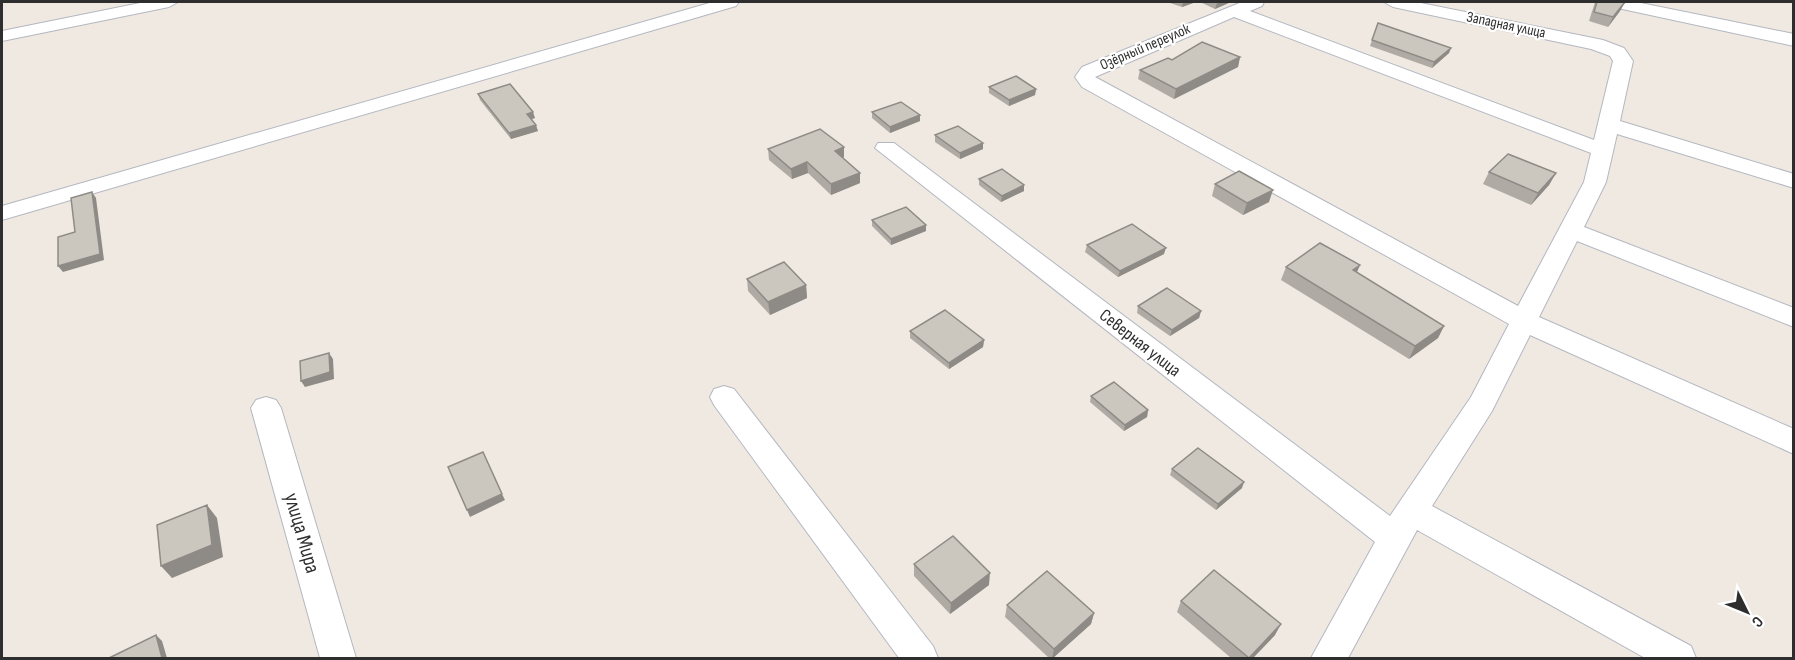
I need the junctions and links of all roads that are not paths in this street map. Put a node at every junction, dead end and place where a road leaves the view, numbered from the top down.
1 (169, 2) edge
2 (730, 2) edge
3 (1256, 2) edge
4 (1393, 2) edge
5 (1613, 2) edge
6 (1234, 10) junction
7 (2, 36) edge
8 (1794, 40) edge
9 (1605, 137) junction
10 (886, 148) dead end
11 (1794, 181) edge
12 (2, 213) edge
13 (1571, 230) junction
14 (1794, 318) edge
15 (1524, 321) junction
16 (724, 397) dead end
17 (266, 408) dead end
18 (1794, 442) edge
19 (1403, 525) junction
20 (338, 658) edge
21 (920, 658) edge
22 (1329, 658) edge
23 (1678, 658) edge

1 - 7 street
2 - 12 street
3 - 6 street
4 - 9 street, Западная улица
5 - 8 street
6 - 9 street
6 - 15 street, Озёрный переулок
9 - 11 street
9 - 13 street
10 - 19 street, Северная улица
13 - 14 street
13 - 15 street
15 - 18 street
15 - 19 street
16 - 21 street
17 - 20 street, улица Мира
19 - 22 street
19 - 23 street, Северная улица

